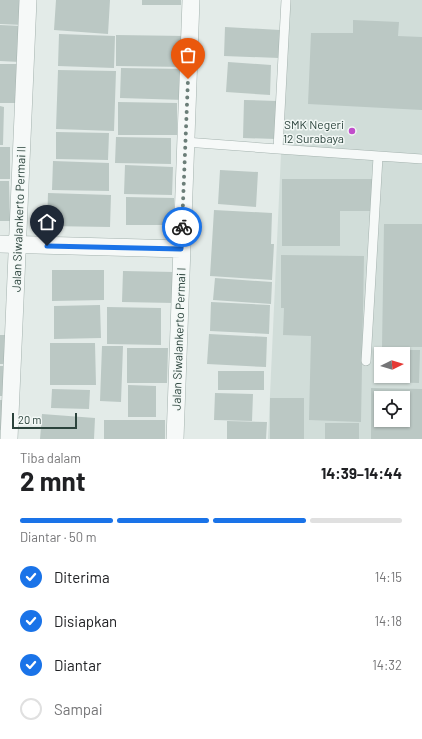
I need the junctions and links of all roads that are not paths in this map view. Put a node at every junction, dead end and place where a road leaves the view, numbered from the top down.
1 (28, 0) edge
2 (191, 0) edge
3 (286, 0) edge
4 (185, 142) junction
5 (278, 149) junction
6 (378, 157) junction
7 (422, 159) edge
8 (0, 244) edge
9 (17, 245) junction
10 (181, 249) junction
11 (366, 361) dead end
12 (9, 439) edge
13 (175, 439) edge

1 - 9 street, Jalan Siwalankerto Permai II
2 - 4 street, Jalan Siwalankerto Permai I
3 - 5 lane
4 - 5 lane
4 - 10 street, Jalan Siwalankerto Permai I
5 - 6 lane
6 - 7 lane
6 - 11 lane
8 - 9 street
9 - 10 street
9 - 12 street, Jalan Siwalankerto Permai II
10 - 13 street, Jalan Siwalankerto Permai I

